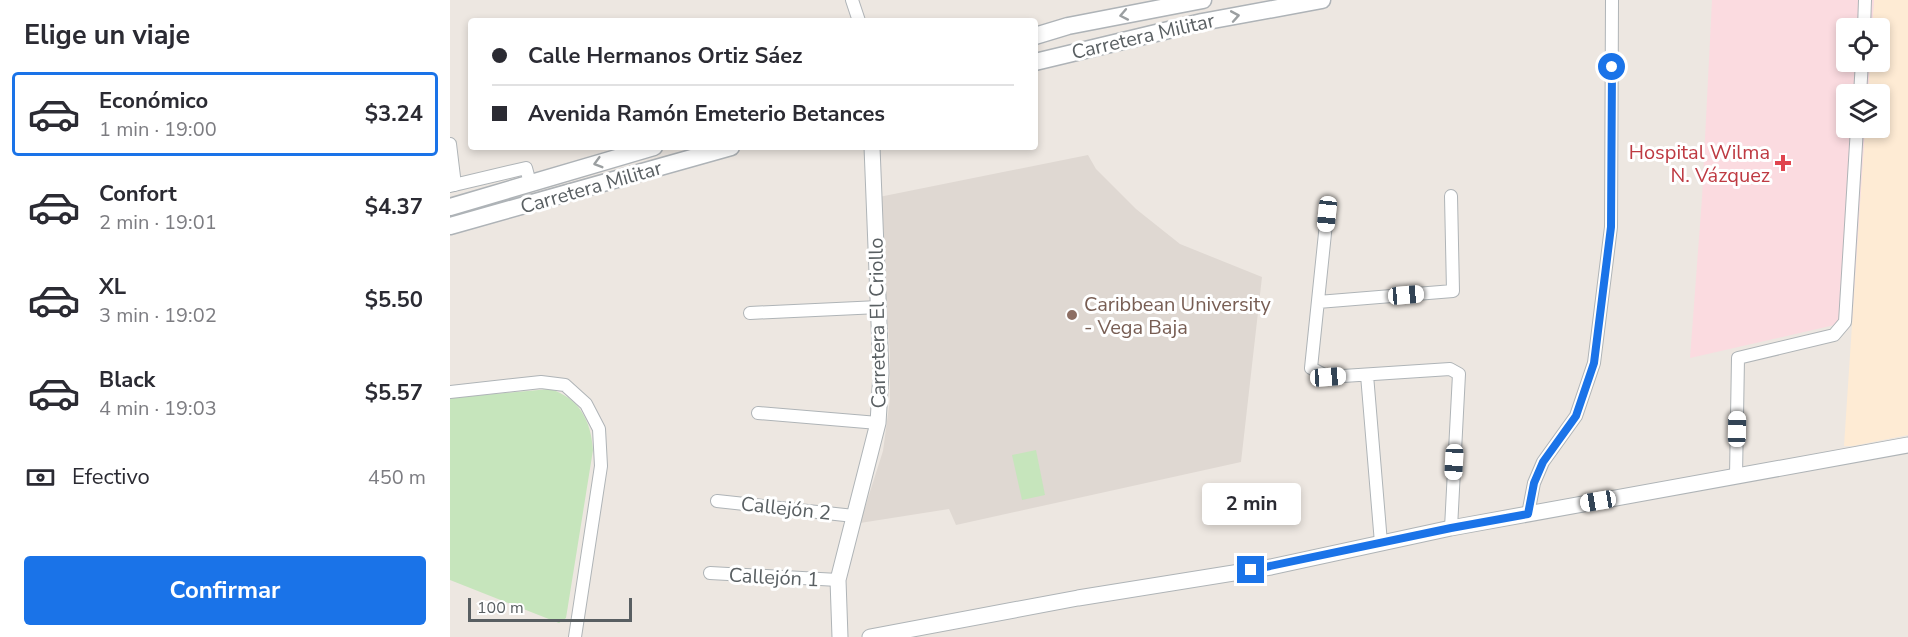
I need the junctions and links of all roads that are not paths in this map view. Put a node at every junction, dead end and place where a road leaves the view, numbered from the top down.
1 (852, 0) edge
2 (1203, 0) edge
3 (1323, 0) edge
4 (1612, 0) edge
5 (1865, 0) edge
6 (858, 18) edge
7 (1864, 18) edge
8 (1038, 35) edge
9 (1038, 61) edge
10 (1856, 138) edge
11 (450, 144) edge
12 (644, 150) edge
13 (720, 150) edge
14 (872, 150) edge
15 (530, 183) junction
16 (452, 185) edge
17 (1451, 196) dead end
18 (450, 207) edge
19 (1327, 214) dead end
20 (450, 226) edge
21 (1318, 302) junction
22 (879, 307) junction
23 (750, 313) dead end
24 (1367, 375) junction
25 (450, 392) edge
26 (758, 414) dead end
27 (878, 423) junction
28 (1908, 445) edge
29 (1736, 476) junction
30 (717, 501) dead end
31 (1528, 514) junction
32 (854, 516) junction
33 (1451, 528) junction
34 (1381, 543) junction
35 (710, 573) dead end
36 (838, 580) junction
37 (575, 637) edge
38 (840, 637) edge
39 (870, 637) edge

1 - 6 street
2 -> 8 main road, Carretera Militar
9 -> 3 main road, Carretera Militar
4 - 31 street
5 - 7 street
10 - 29 street
11 - 16 street
12 -> 15 main road, Carretera Militar
13 - 20 main road, Carretera Militar
14 - 22 street, Carretera El Criollo
15 - 16 street
15 - 18 main road, Carretera Militar
17 - 21 street
19 - 21 street
21 - 24 street
22 - 23 street
22 - 27 street, Carretera El Criollo
24 - 33 street
24 - 34 street
25 - 37 street
26 - 27 street
27 - 32 street, Carretera El Criollo
28 - 29 street
29 - 31 street
30 - 32 street, Callejón 2
31 - 33 street
32 - 36 street, Carretera El Criollo
33 - 34 street
34 - 39 street
35 - 36 street, Callejón 1
36 - 38 street, Carretera El Criollo

